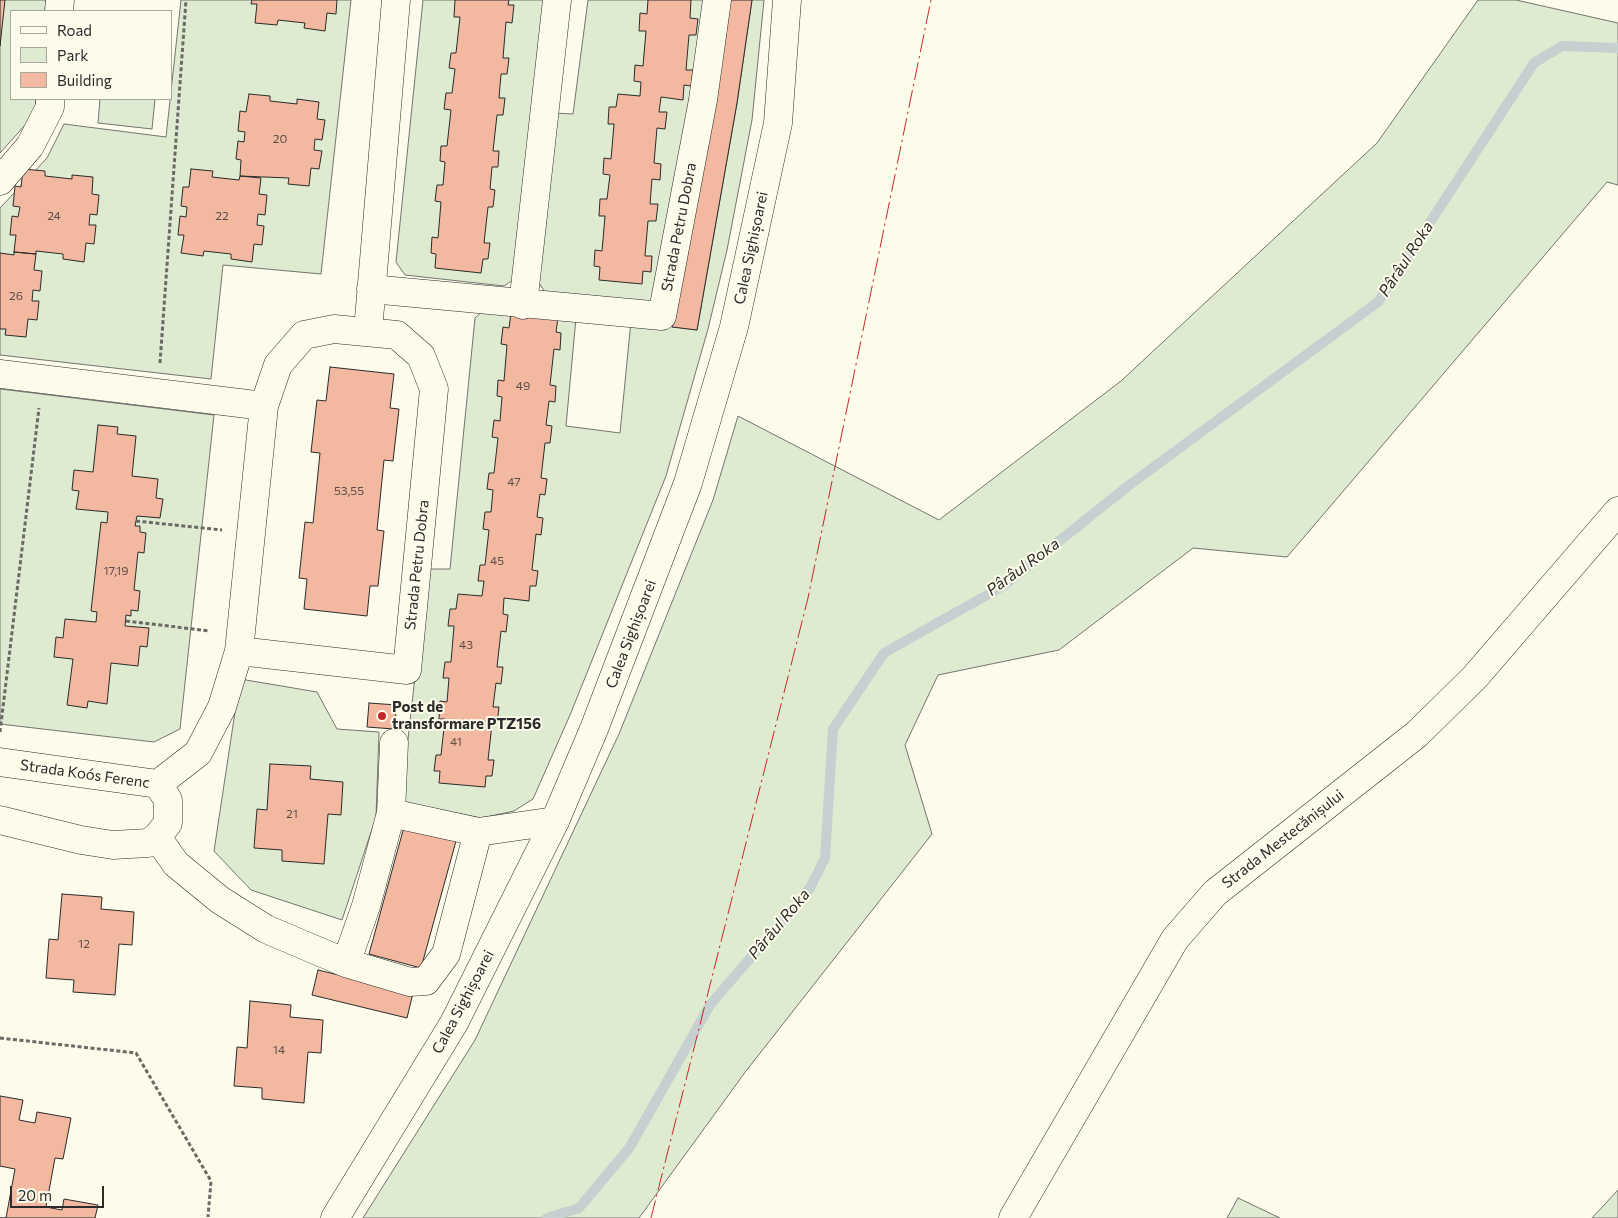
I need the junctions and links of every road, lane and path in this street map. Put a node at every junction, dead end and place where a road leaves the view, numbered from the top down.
1 (186, 0) edge
2 (396, 0) edge
3 (557, 0) edge
4 (717, 0) edge
5 (787, 0) edge
6 (50, 100) edge
7 (0, 181) edge
8 (371, 290) junction
9 (523, 305) junction
10 (368, 331) junction
11 (0, 374) edge
12 (43, 380) junction
13 (158, 394) junction
14 (264, 406) junction
15 (1618, 511) edge
16 (136, 521) dead end
17 (222, 530) dead end
18 (126, 621) dead end
19 (210, 631) dead end
20 (239, 650) junction
21 (0, 736) edge
22 (394, 743) dead end
23 (0, 762) edge
24 (158, 784) junction
25 (391, 813) junction
26 (0, 820) edge
27 (555, 821) junction
28 (478, 832) junction
29 (156, 837) junction
30 (346, 963) junction
31 (0, 1038) edge
32 (208, 1217) edge
33 (335, 1218) edge
34 (1013, 1218) edge

1 - 13 path
2 - 8 street
3 - 9 street
4 - 9 street, Strada Petru Dobra
5 - 27 street, Calea Sighișoarei
6 - 7 street
8 - 9 street, Strada Petru Dobra
8 - 10 street
10 - 14 street, Strada Petru Dobra
10 - 20 street, Strada Petru Dobra
11 - 12 street
12 - 13 street
12 - 21 path
13 - 14 street
14 - 20 street, Strada Petru Dobra
15 - 34 street, Strada Mestecănișului
16 - 17 path
18 - 19 path
20 - 24 street, Strada Petru Dobra
22 - 25 street
23 - 24 street, Strada Koós Ferenc
24 - 29 street, Strada Koós Ferenc
25 - 28 street
25 - 30 street
26 - 29 street
27 - 28 street
27 - 33 street, Calea Sighișoarei
28 - 30 street
29 - 30 street
31 - 32 path

